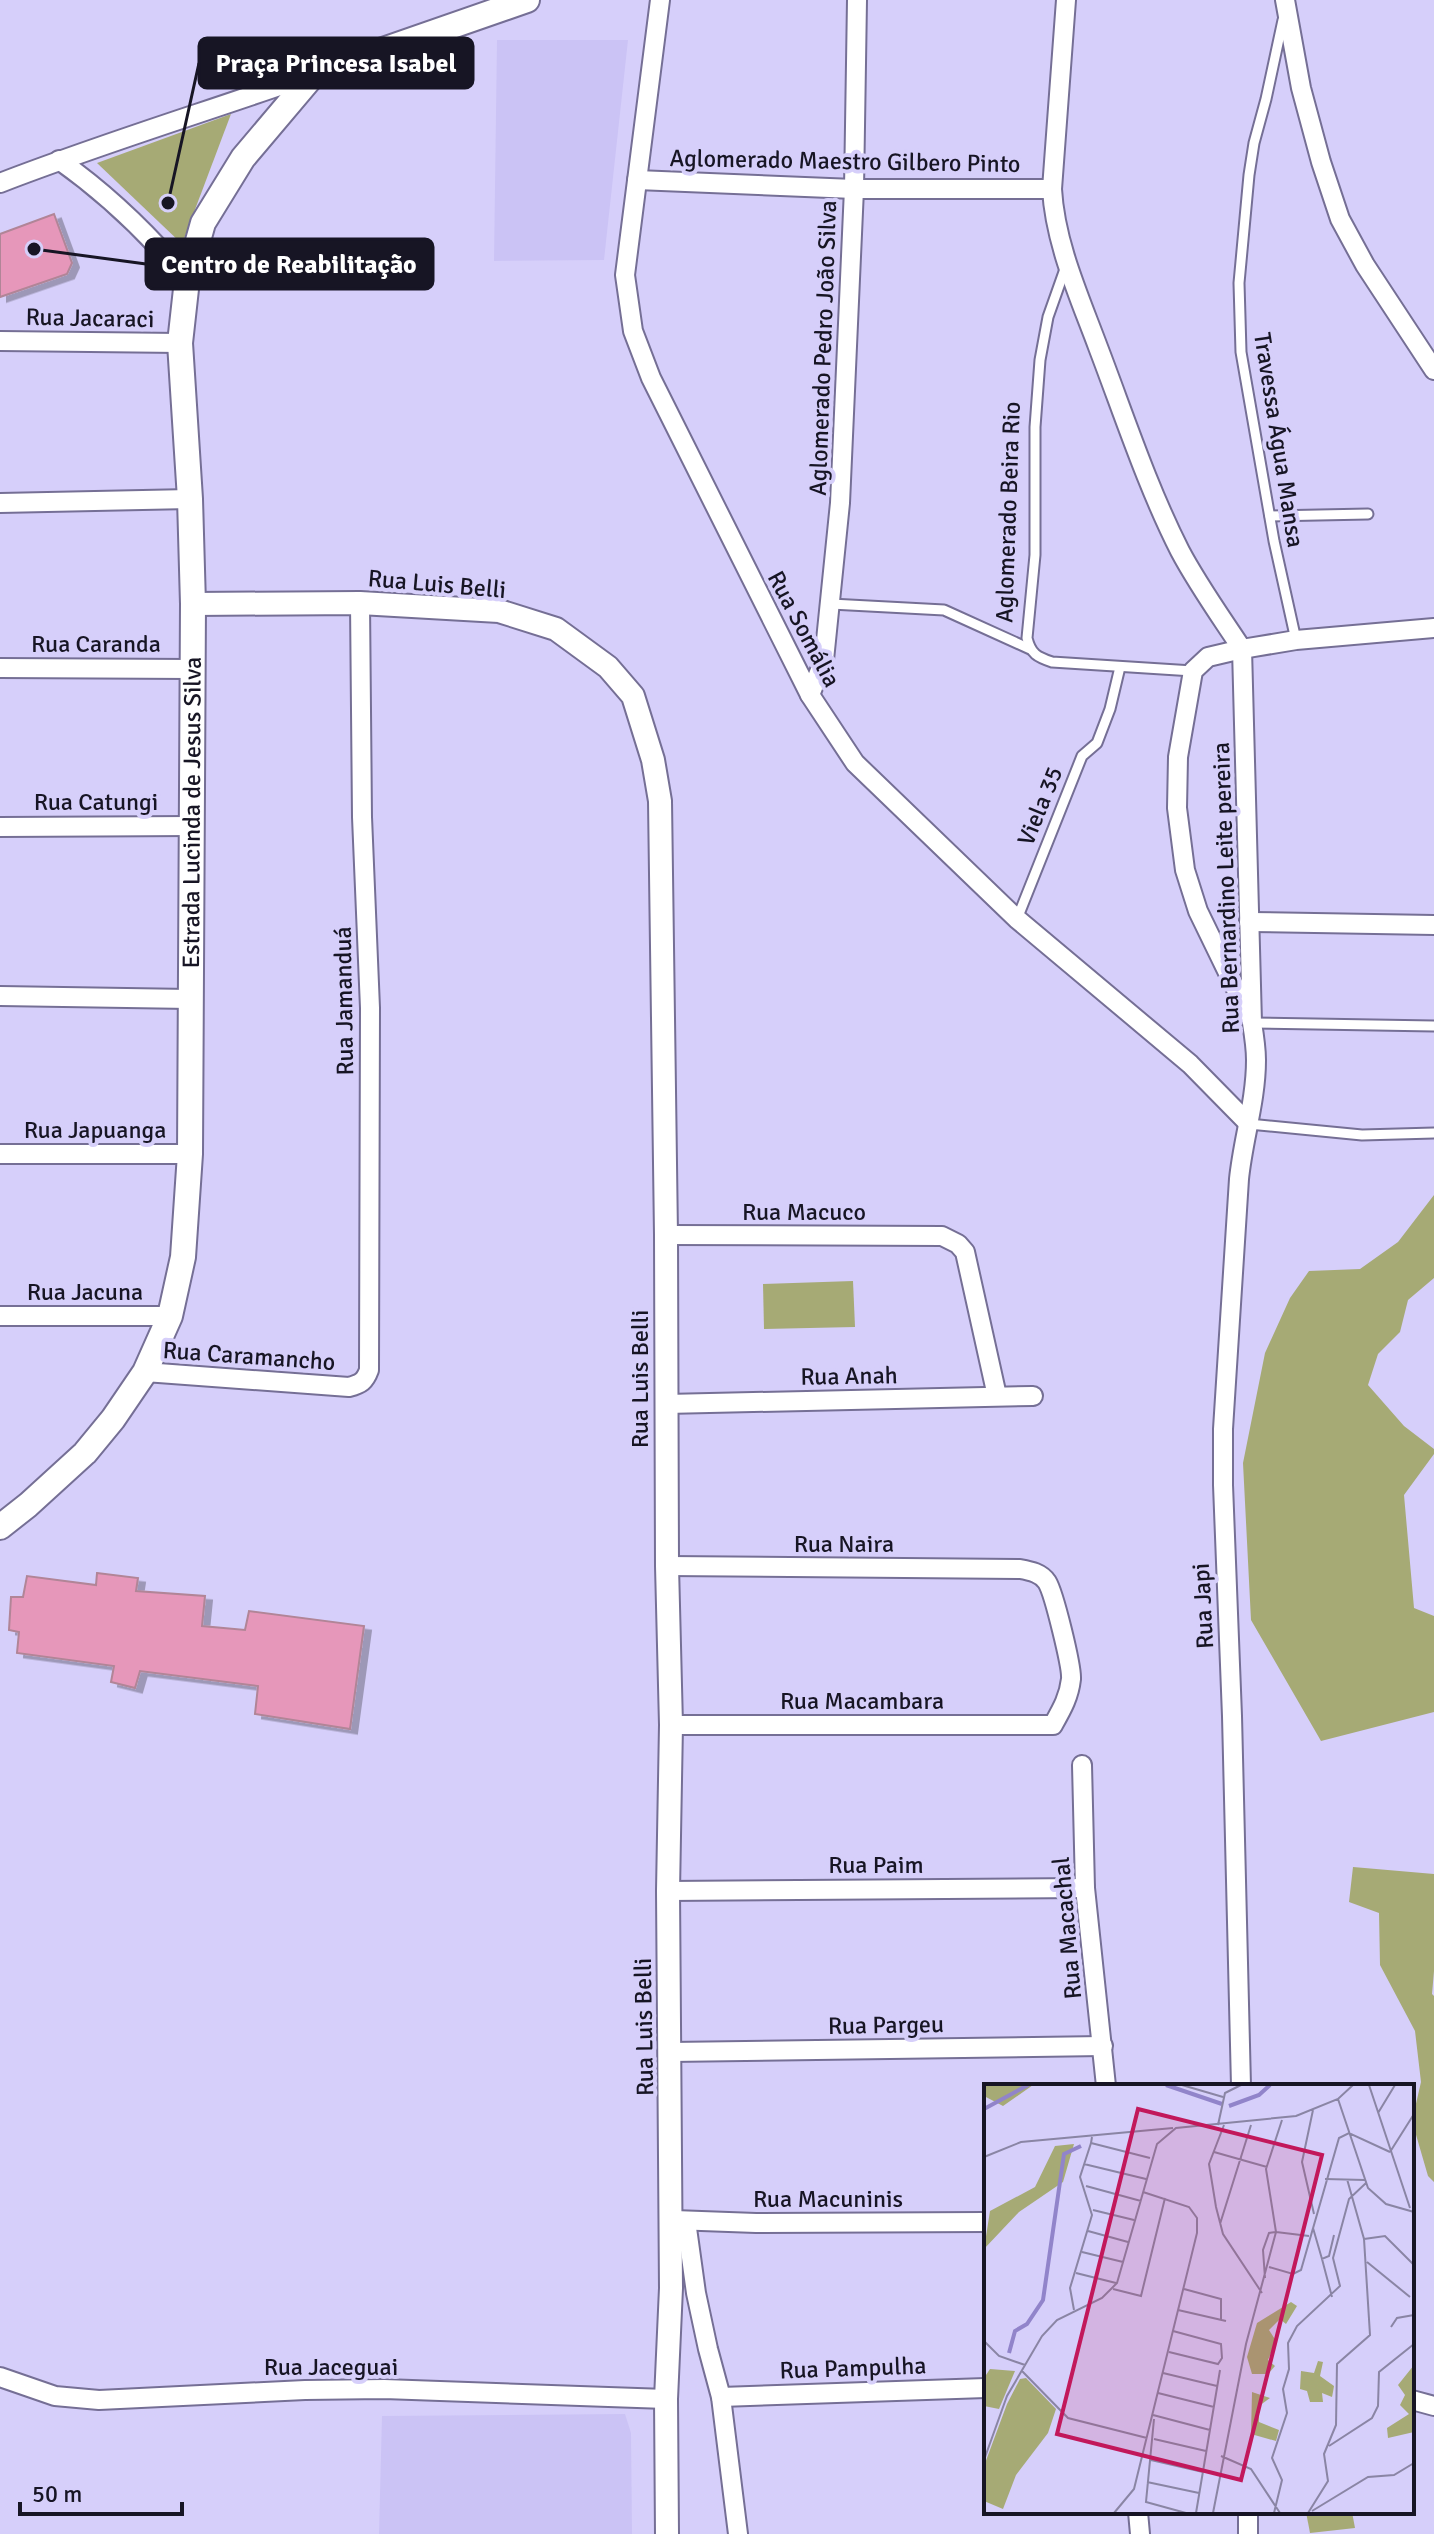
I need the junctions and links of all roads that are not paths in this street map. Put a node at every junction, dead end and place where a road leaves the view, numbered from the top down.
1 (527, 0) edge
2 (660, 0) edge
3 (857, 0) edge
4 (1066, 0) edge
5 (1285, 4) edge
6 (314, 74) junction
7 (59, 160) junction
8 (637, 180) junction
9 (0, 183) edge
10 (854, 189) junction
11 (1052, 189) junction
12 (1068, 262) junction
13 (187, 280) junction
14 (0, 341) edge
15 (180, 343) junction
16 (1434, 370) edge
17 (190, 499) junction
18 (0, 503) edge
19 (1368, 514) dead end
20 (1270, 516) junction
21 (360, 603) junction
22 (193, 604) junction
23 (831, 604) junction
24 (1434, 628) edge
25 (1296, 640) junction
26 (1030, 649) junction
27 (1242, 649) junction
28 (1120, 667) junction
29 (0, 668) edge
30 (192, 669) junction
31 (1193, 671) junction
32 (810, 695) junction
33 (193, 826) junction
34 (0, 827) edge
35 (1017, 919) junction
36 (1249, 922) junction
37 (1434, 925) edge
38 (0, 996) edge
39 (190, 999) junction
40 (1252, 1023) junction
41 (1434, 1026) edge
42 (1249, 1124) junction
43 (1434, 1133) edge
44 (0, 1154) edge
45 (190, 1154) junction
46 (666, 1235) junction
47 (0, 1316) edge
48 (170, 1316) junction
49 (145, 1372) junction
50 (349, 1387) joint
51 (997, 1396) junction
52 (1033, 1396) dead end
53 (666, 1404) junction
54 (0, 1527) edge
55 (667, 1566) junction
56 (671, 1725) junction
57 (1053, 1725) joint
58 (1082, 1765) dead end
59 (1085, 1888) junction
60 (668, 1891) junction
61 (1103, 2046) junction
62 (670, 2052) junction
63 (1106, 2084) edge
64 (1241, 2084) edge
65 (678, 2221) junction
66 (984, 2222) edge
67 (0, 2377) edge
68 (984, 2388) edge
69 (721, 2397) junction
70 (666, 2399) junction
71 (1414, 2401) edge
72 (1434, 2406) edge
73 (1138, 2514) edge
74 (667, 2534) edge
75 (738, 2534) edge
76 (1140, 2534) edge

1 - 6 main road
2 - 8 street, Rua Somália
3 - 10 street, Aglomerado Pedro João Silva
4 - 11 street
5 - 16 street
5 - 20 lane, Travessa Água Mansa
6 - 7 street
6 - 13 main road, Estrada Lucinda de Jesus Silva
7 - 9 street
7 - 13 street
8 - 10 street, Aglomerado Maestro Gilbero Pinto
8 - 32 street, Rua Somália
10 - 11 street, Aglomerado Maestro Gilbero Pinto
10 - 23 street, Aglomerado Pedro João Silva
11 - 12 street
12 - 26 lane, Aglomerado Beira Rio
12 - 27 street
13 - 15 main road, Estrada Lucinda de Jesus Silva
14 - 15 street, Rua Jacaraci
15 - 17 main road, Estrada Lucinda de Jesus Silva
17 - 18 street
17 - 22 main road, Estrada Lucinda de Jesus Silva
19 - 20 lane
20 - 25 lane, Travessa Água Mansa
21 - 22 street, Rua Luis Belli
21 - 46 street, Rua Luis Belli
21 - 50 street, Rua Jamanduá
22 - 30 main road, Estrada Lucinda de Jesus Silva
23 - 26 lane
23 - 32 street, Aglomerado Pedro João Silva
24 - 25 street
25 - 27 street
26 - 28 lane, Aglomerado Beira Rio
27 - 31 street
27 - 36 street, Rua Bernardino Leite pereira
28 - 31 lane, Aglomerado Beira Rio
28 - 35 lane, Viela 35
29 - 30 street, Rua Caranda
30 - 33 main road, Estrada Lucinda de Jesus Silva
31 - 40 street
32 - 35 street, Rua Somália
33 - 34 street, Rua Catungi
33 - 39 main road, Estrada Lucinda de Jesus Silva
35 - 42 street, Rua Somália
36 - 37 street
36 - 40 street, Rua Bernardino Leite pereira
38 - 39 street
39 - 45 main road, Estrada Lucinda de Jesus Silva
40 - 41 lane
40 - 42 street, Rua Bernardino Leite pereira
42 - 43 lane
42 - 64 street, Rua Japi
44 - 45 street, Rua Japuanga
45 - 48 main road, Estrada Lucinda de Jesus Silva
46 - 51 street, Rua Macuco
46 - 53 street, Rua Luis Belli
47 - 48 street, Rua Jacuna
48 - 49 main road, Estrada Lucinda de Jesus Silva
49 - 50 street, Rua Caramancho
49 - 54 main road, Estrada Lucinda de Jesus Silva
51 - 52 street, Rua Anah
51 - 53 street, Rua Anah
53 - 55 street, Rua Luis Belli
55 - 56 street, Rua Luis Belli
55 - 57 street, Rua Naira
56 - 57 street, Rua Macambara
56 - 60 street, Rua Luis Belli
58 - 59 street, Rua Macachal
59 - 60 street, Rua Paim
59 - 61 street, Rua Macachal
60 - 62 street, Rua Luis Belli
61 - 62 street, Rua Pargeu
61 - 63 street, Rua Macachal
62 - 65 street, Rua Luis Belli
65 - 66 street, Rua Macuninis
65 - 69 street
65 - 70 street, Rua Luis Belli
67 - 70 street, Rua Jaceguai
68 - 69 street, Rua Pampulha
69 - 75 street
70 - 74 street, Rua Luis Belli
71 - 72 street
73 - 76 street

